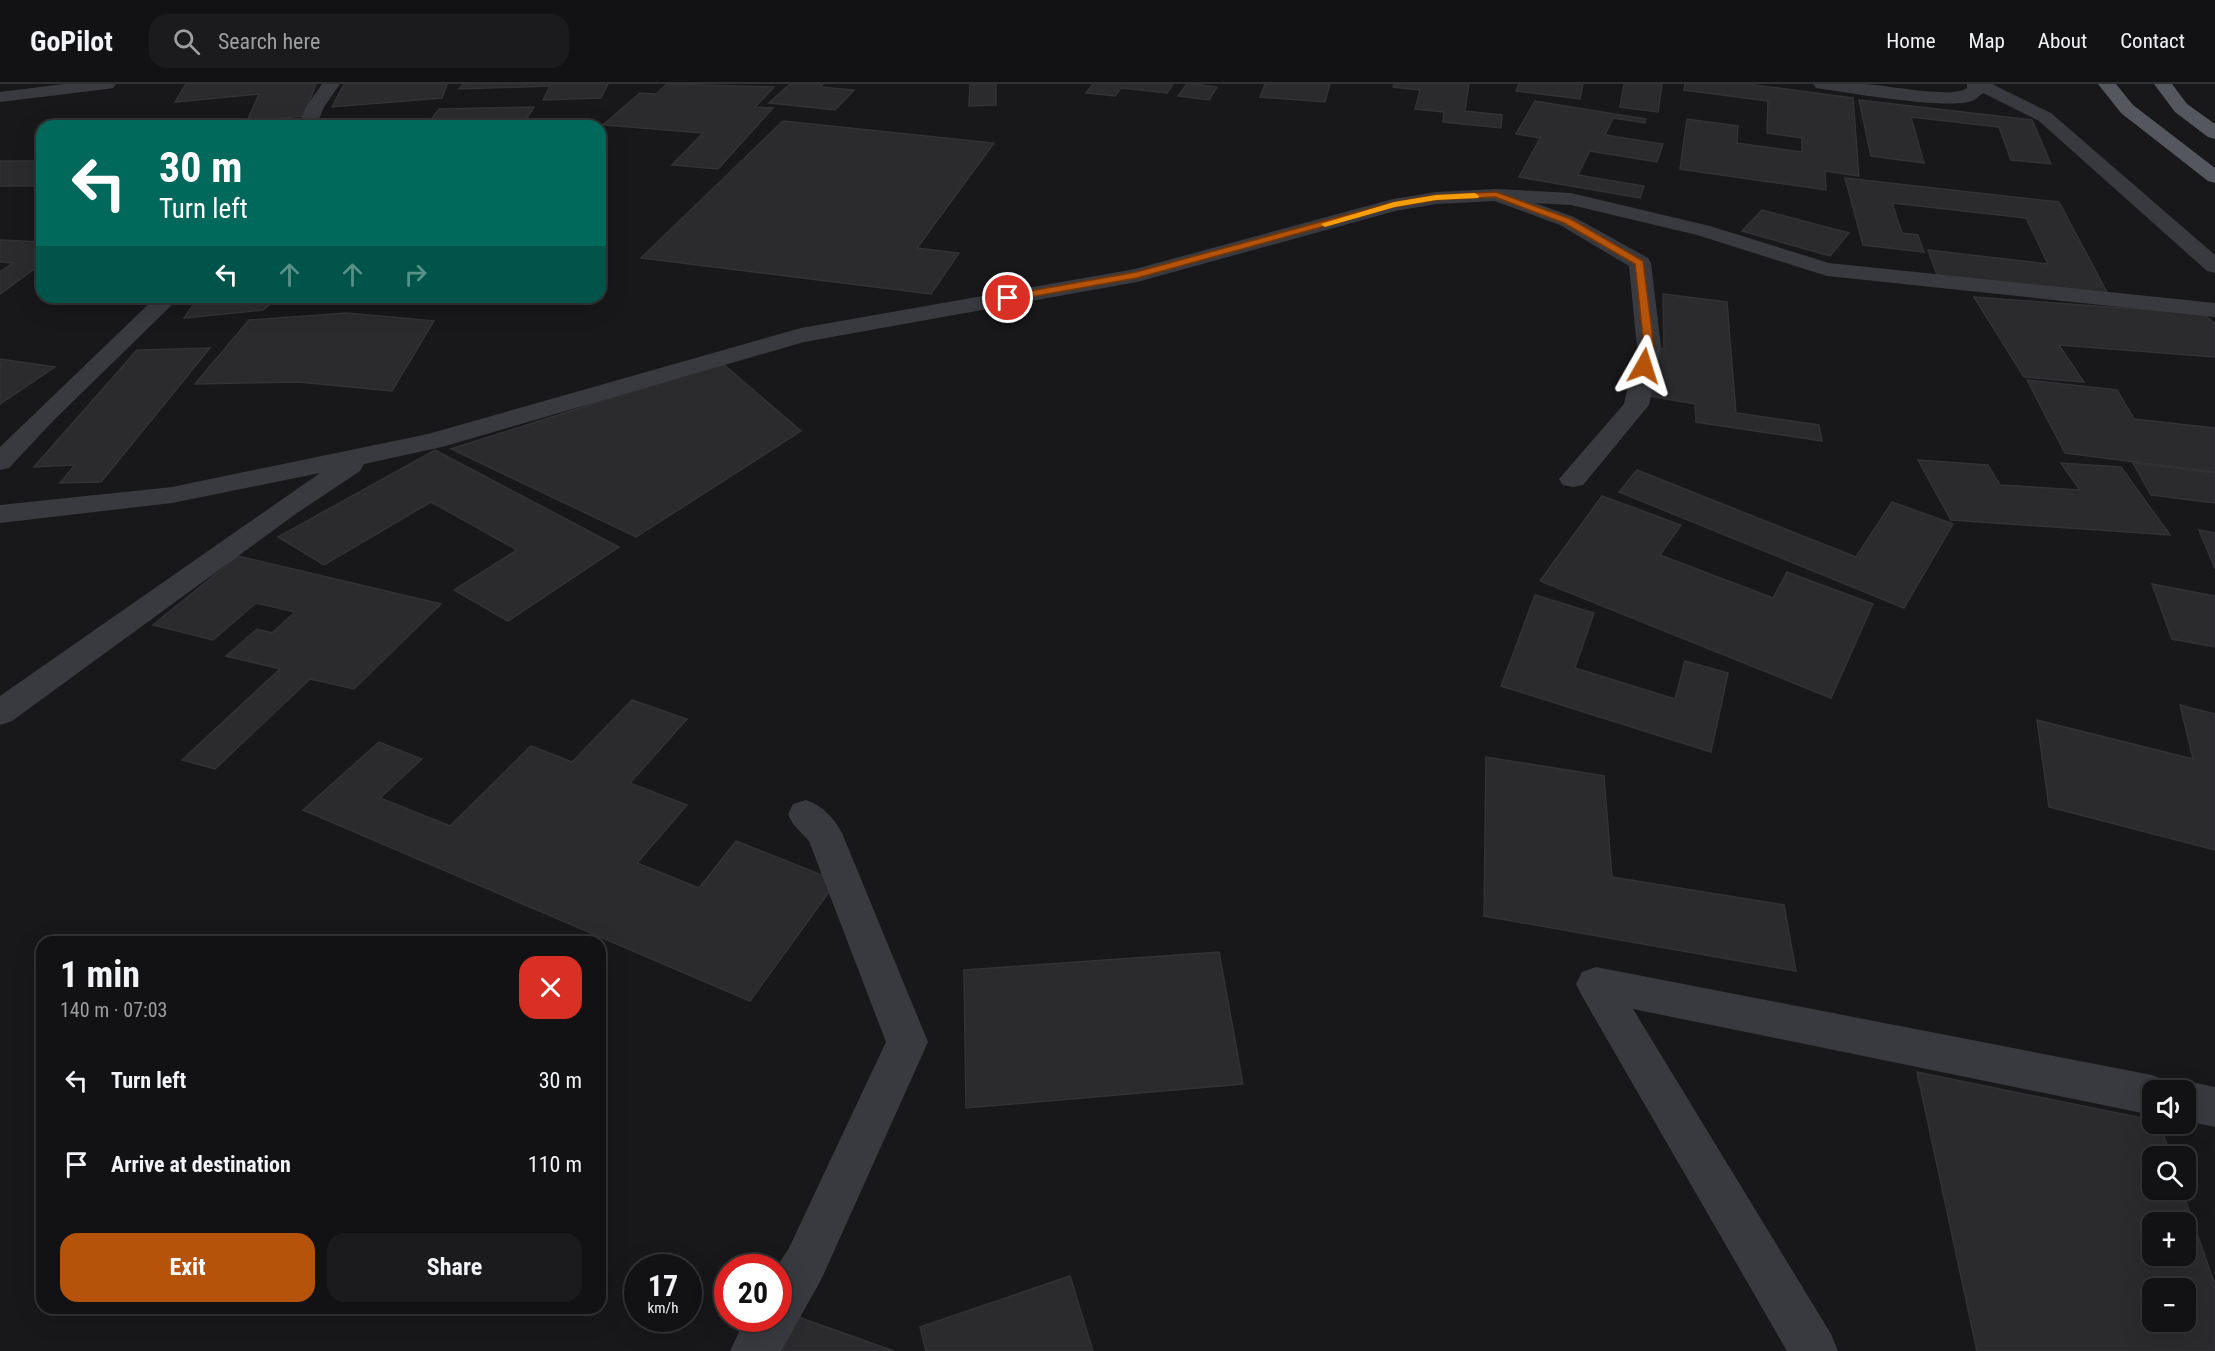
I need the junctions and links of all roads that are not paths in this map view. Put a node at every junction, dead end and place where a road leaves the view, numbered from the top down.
1 (107, 84) edge
2 (331, 84) edge
3 (1822, 84) edge
4 (1977, 84) edge
5 (2107, 84) edge
6 (2163, 84) edge
7 (0, 98) edge
8 (310, 120) edge
9 (2215, 133) edge
10 (2215, 177) edge
11 (1496, 195) junction
12 (2215, 266) edge
13 (162, 303) edge
14 (2215, 310) edge
15 (365, 456) junction
16 (0, 462) edge
17 (1573, 479) dead end
18 (0, 514) edge
19 (0, 712) edge
20 (806, 814) dead end
21 (2142, 1093) edge
22 (2196, 1103) edge
23 (2215, 1107) edge
24 (792, 1286) edge
25 (765, 1332) edge
26 (754, 1351) edge
27 (1814, 1351) edge

1 - 7 street
2 - 8 street
3 - 4 street
4 - 12 street
5 - 10 main road
6 - 9 main road
11 - 14 street
11 - 15 street
11 - 17 street
13 - 16 street
15 - 18 street
15 - 19 street
20 - 24 street
21 - 27 street
22 - 23 street
25 - 26 street

